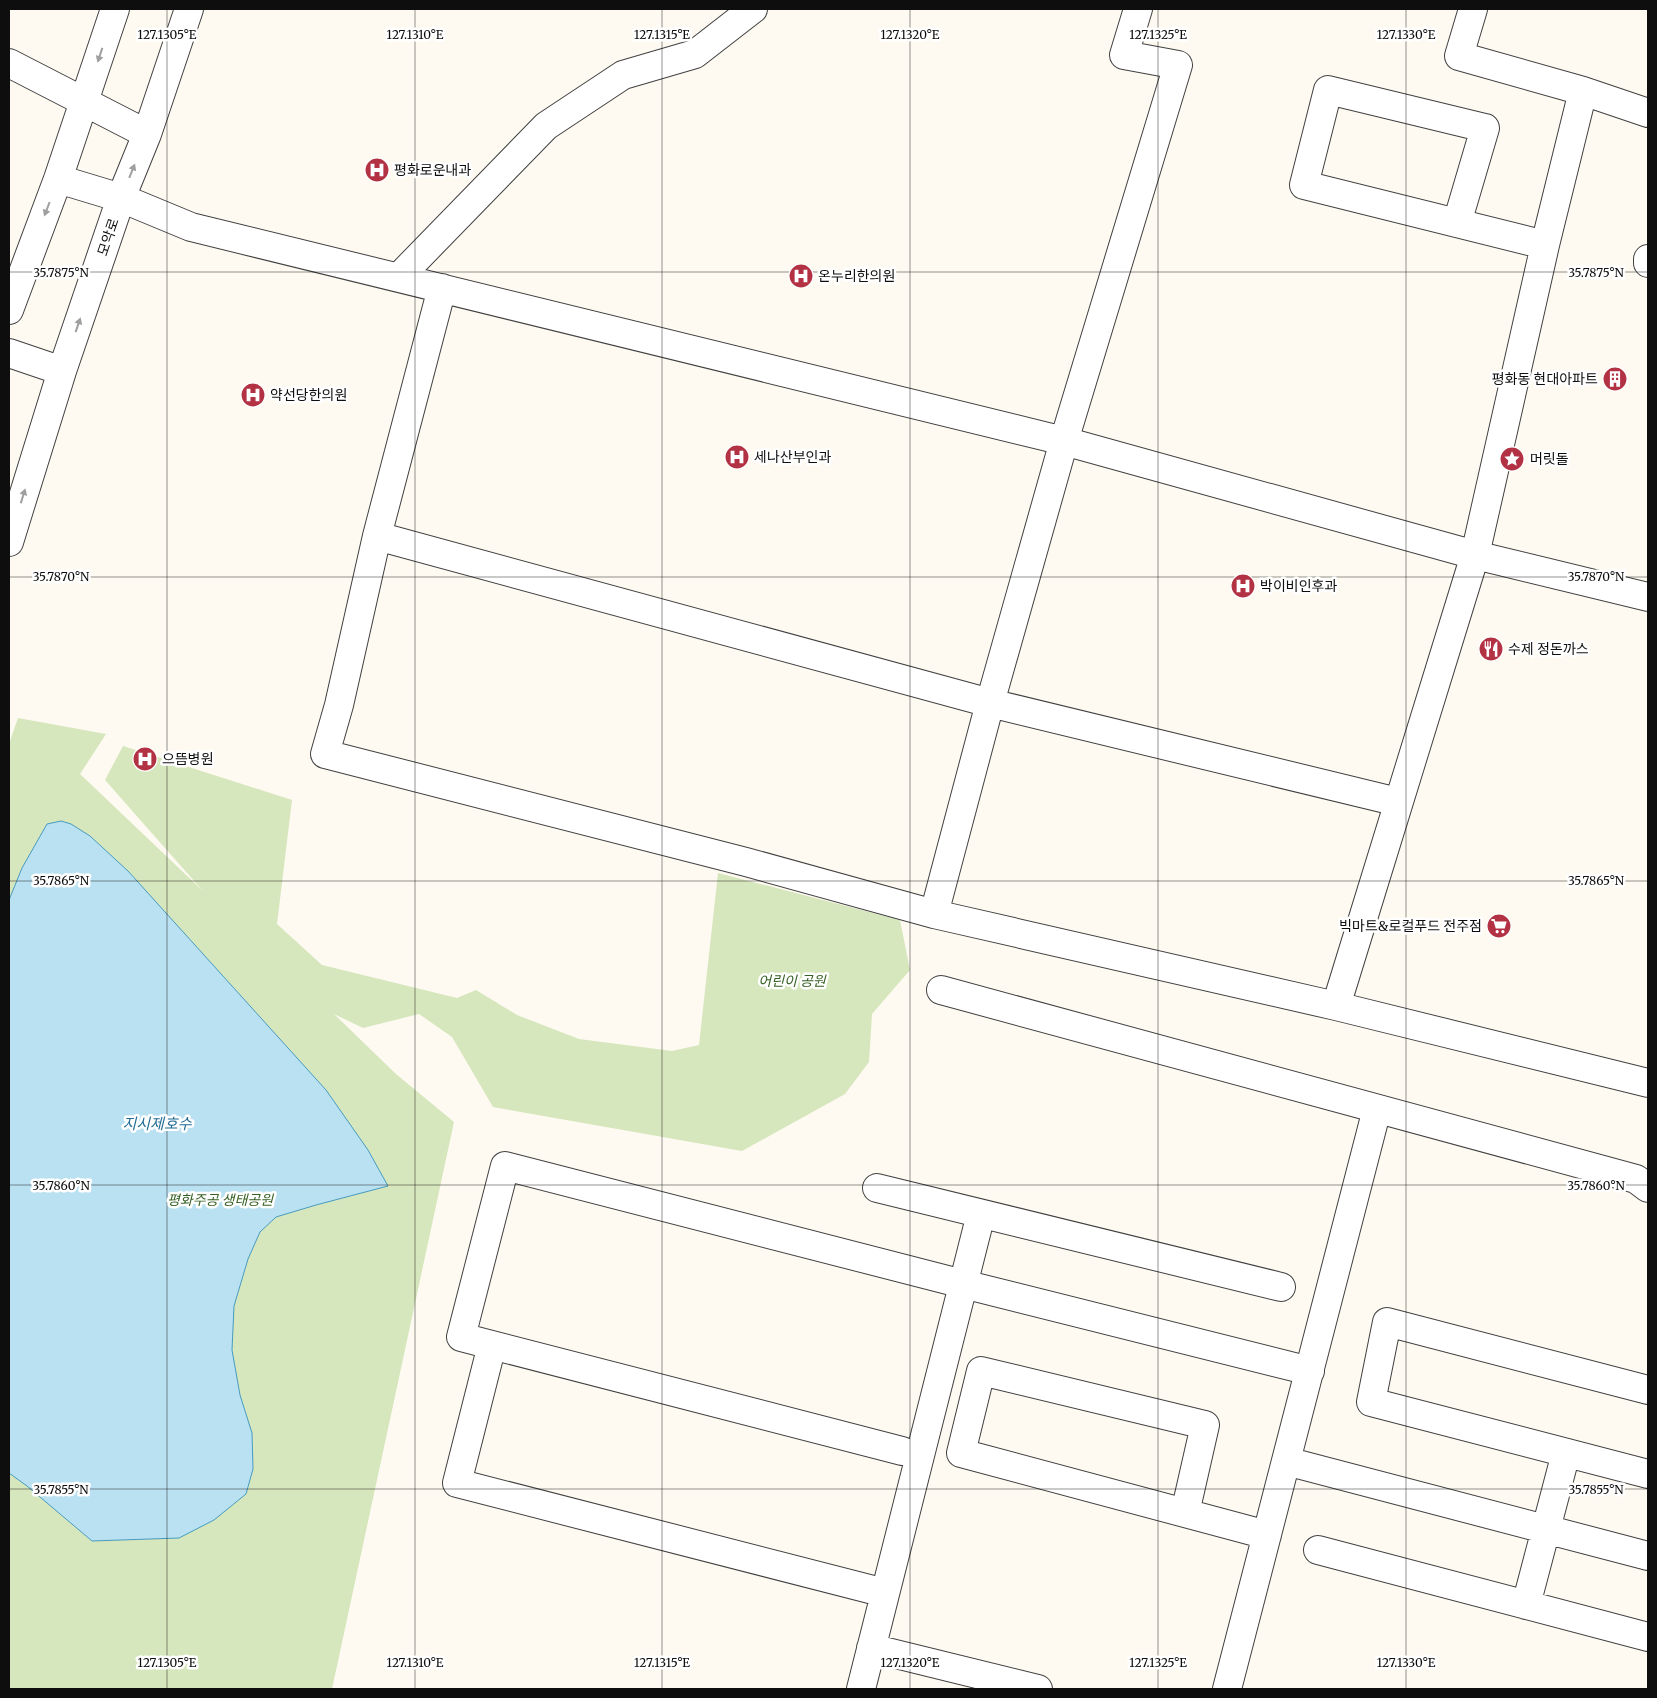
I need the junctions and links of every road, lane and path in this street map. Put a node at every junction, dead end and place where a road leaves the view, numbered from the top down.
1 (115, 9) edge
2 (189, 9) edge
3 (753, 9) edge
4 (1473, 9) edge
5 (1136, 16) edge
6 (9, 63) edge
7 (1583, 91) junction
8 (85, 102) junction
9 (1648, 113) edge
10 (147, 134) junction
11 (58, 179) junction
12 (121, 198) junction
13 (1457, 223) junction
14 (1545, 245) junction
15 (1648, 259) edge
16 (1648, 264) edge
17 (399, 277) junction
18 (442, 288) junction
19 (9, 310) edge
20 (9, 353) edge
21 (62, 371) junction
22 (1064, 441) junction
23 (377, 536) junction
24 (9, 542) edge
25 (1475, 555) junction
26 (1648, 597) edge
27 (990, 703) junction
28 (1398, 802) junction
29 (934, 914) junction
30 (941, 990) dead end
31 (1336, 1006) junction
32 (1648, 1083) edge
33 (1377, 1108) junction
34 (877, 1188) dead end
35 (1648, 1188) edge
36 (981, 1214) junction
37 (963, 1284) junction
38 (1281, 1287) dead end
39 (492, 1345) junction
40 (1310, 1371) junction
41 (1648, 1390) edge
42 (902, 1450) dead end
43 (1566, 1453) junction
44 (1286, 1462) junction
45 (1648, 1474) edge
46 (1185, 1513) junction
47 (1546, 1530) junction
48 (1267, 1534) junction
49 (1318, 1550) dead end
50 (1648, 1556) edge
51 (885, 1593) junction
52 (1526, 1605) junction
53 (1648, 1638) edge
54 (871, 1648) junction
55 (861, 1689) edge
56 (1038, 1689) edge
57 (1228, 1689) edge

1 -> 8 street
2 - 10 street, 모악로
3 - 17 street
4 - 7 street
5 - 22 street
6 - 8 street
7 - 9 street
7 - 14 street
8 - 10 street
8 - 11 street
12 -> 10 street, 모악로
11 - 12 street
11 -> 19 street
12 - 17 street
21 -> 12 street, 모악로
13 - 13 street
13 - 14 street
14 - 25 street
15 - 16 street
17 - 18 street
18 - 22 street
18 - 23 street
20 - 21 street
24 -> 21 street, 모악로
22 - 25 street
22 - 27 street
23 - 27 street
23 - 29 street
25 - 26 street
25 - 28 street
27 - 28 street
27 - 29 street
28 - 31 street
29 - 31 street
30 - 33 street
31 - 32 street
33 - 35 street
33 - 40 street
34 - 36 street
36 - 37 street
36 - 38 street
37 - 39 street
37 - 40 street
37 - 51 street
39 - 42 street
39 - 51 street
40 - 44 street
41 - 43 street
43 - 45 street
43 - 47 street
44 - 47 street
44 - 48 street
46 - 46 street
46 - 48 street
47 - 50 street
47 - 52 street
48 - 57 street
49 - 52 street
51 - 54 street
52 - 53 street
54 - 55 street
54 - 56 street

